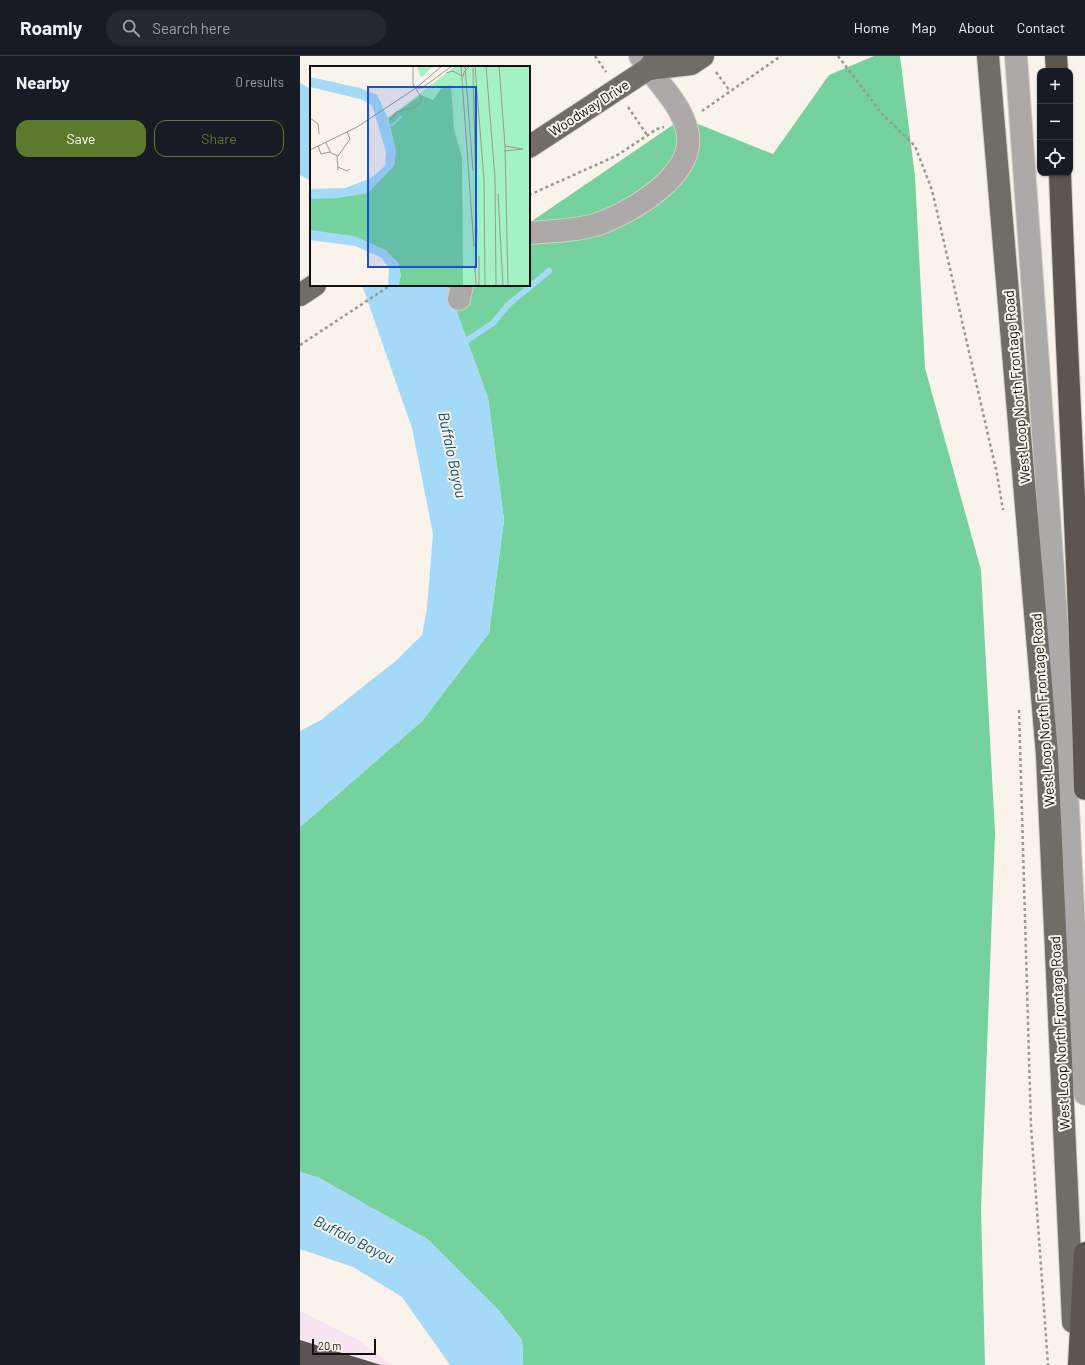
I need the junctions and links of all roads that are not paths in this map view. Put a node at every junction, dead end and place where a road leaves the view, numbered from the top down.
1 (703, 56) edge
2 (988, 56) edge
3 (1016, 56) edge
4 (1056, 56) edge
5 (649, 60) edge
6 (1057, 68) edge
7 (530, 146) edge
8 (1060, 176) edge
9 (530, 233) edge
10 (313, 286) edge
11 (300, 294) edge
12 (1085, 789) edge
13 (1085, 1094) edge
14 (1085, 1254) edge
15 (1075, 1365) edge
16 (1079, 1365) edge

1 - 5 main road, Woodway Drive
2 - 15 main road, West Loop North Frontage Road
3 - 13 lane
4 - 6 highway
5 - 7 main road, Woodway Drive
5 - 9 lane
8 - 12 highway
10 - 11 main road
14 - 16 highway

